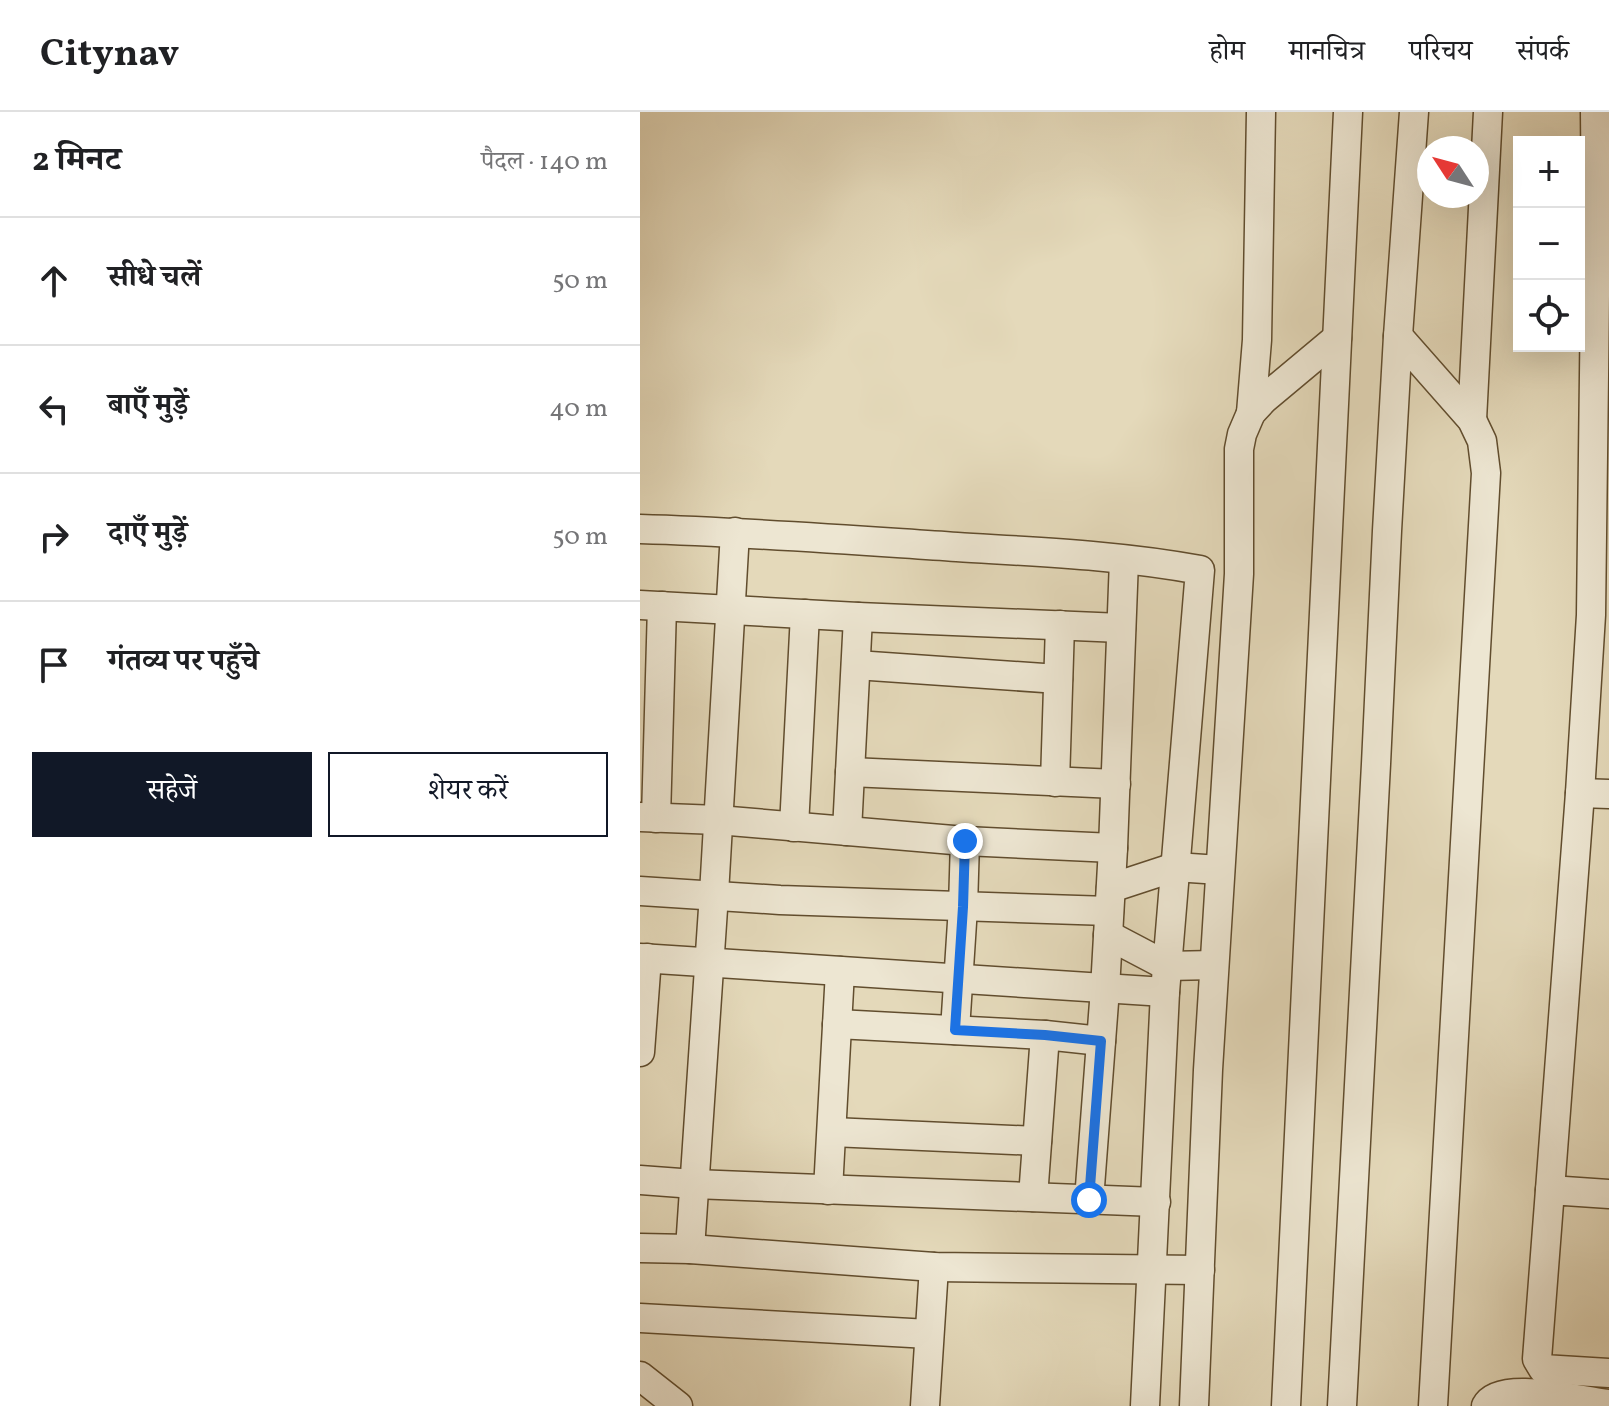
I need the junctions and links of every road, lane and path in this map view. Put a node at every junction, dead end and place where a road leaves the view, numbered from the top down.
1 (1261, 112) edge
2 (1348, 112) edge
3 (1414, 112) edge
4 (1488, 112) edge
5 (1595, 112) edge
6 (1603, 216) edge
7 (1398, 336) junction
8 (1337, 338) junction
9 (1251, 413) junction
10 (1472, 420) junction
11 (640, 529) edge
12 (735, 532) junction
13 (1124, 560) junction
14 (651, 606) edge
15 (730, 610) junction
16 (805, 614) junction
17 (1600, 616) edge
18 (858, 617) junction
19 (1060, 625) junction
20 (1121, 628) junction
21 (650, 662) edge
22 (856, 665) junction
23 (1058, 679) junction
24 (850, 772) junction
25 (1055, 782) junction
26 (1116, 784) junction
27 (1580, 793) junction
28 (1609, 794) edge
29 (648, 817) edge
30 (718, 820) junction
31 (794, 827) junction
32 (847, 831) junction
33 (965, 841) junction
34 (1113, 848) junction
35 (1175, 867) junction
36 (1220, 870) junction
37 (640, 891) edge
38 (714, 894) junction
39 (963, 907) junction
40 (1109, 911) junction
41 (644, 958) edge
42 (709, 962) junction
43 (1214, 965) junction
44 (840, 971) junction
45 (958, 979) junction
46 (1166, 979) junction
47 (1105, 989) junction
48 (642, 1012) edge
49 (837, 1024) junction
50 (955, 1030) junction
51 (1045, 1035) junction
52 (1101, 1041) junction
53 (640, 1052) edge
54 (832, 1132) junction
55 (1037, 1141) junction
56 (640, 1180) edge
57 (694, 1184) junction
58 (828, 1190) junction
59 (1550, 1190) junction
60 (1609, 1194) edge
61 (1033, 1197) junction
62 (1089, 1200) junction
63 (1156, 1202) junction
64 (640, 1248) edge
65 (690, 1249) junction
66 (934, 1267) junction
67 (1153, 1269) junction
68 (1200, 1270) junction
69 (640, 1318) edge
70 (929, 1334) junction
71 (1609, 1373) edge
72 (640, 1376) edge
73 (1600, 1405) edge
74 (678, 1406) edge
75 (925, 1406) edge
76 (1145, 1406) edge
77 (1194, 1406) edge
78 (1286, 1406) edge
79 (1342, 1406) edge
80 (1433, 1406) edge
81 (1486, 1406) edge

1 - 9 street
2 - 8 street
3 - 7 street
4 - 10 street
5 - 6 street
6 - 17 street
7 - 10 street
7 - 79 street
8 - 9 street
8 - 78 street
9 - 36 street
10 - 80 street
11 - 12 street
12 - 13 street
12 - 15 street
13 - 20 street
13 - 35 street
14 - 15 street
14 - 21 street
15 - 16 street
15 - 30 street
16 - 18 street
16 - 31 street
17 - 27 street
18 - 19 street
18 - 22 street
19 - 20 street
19 - 23 street
20 - 26 street
21 - 29 street
22 - 23 street
22 - 24 street
23 - 25 street
24 - 25 street
24 - 32 street
25 - 26 street
26 - 34 street
27 - 28 street
27 - 59 street
29 - 30 street
30 - 31 street
30 - 38 street
31 - 32 street
32 - 33 street
33 - 34 street
33 - 39 street
34 - 40 street
35 - 36 street
35 - 40 street
35 - 46 street
36 - 43 street
37 - 38 street
38 - 39 street
38 - 42 street
39 - 40 street
39 - 45 street
40 - 46 street
40 - 47 street
41 - 42 street
41 - 48 street
42 - 44 street
42 - 57 street
43 - 46 street
43 - 68 street
44 - 45 street
44 - 49 street
45 - 47 street
45 - 50 street
46 - 47 street
46 - 63 street
47 - 52 street
48 - 53 street
49 - 50 street
49 - 54 street
50 - 51 street
51 - 52 street
51 - 55 street
52 - 62 street
54 - 55 street
54 - 58 street
55 - 61 street
56 - 57 street
57 - 58 street
57 - 65 street
58 - 61 street
59 - 60 street
59 - 71 street
61 - 62 street
62 - 63 street
63 - 67 street
64 - 65 street
65 - 66 street
66 - 67 street
66 - 70 street
67 - 68 street
67 - 76 street
68 - 77 street
69 - 70 street
70 - 75 street
72 - 74 street
73 - 81 street

